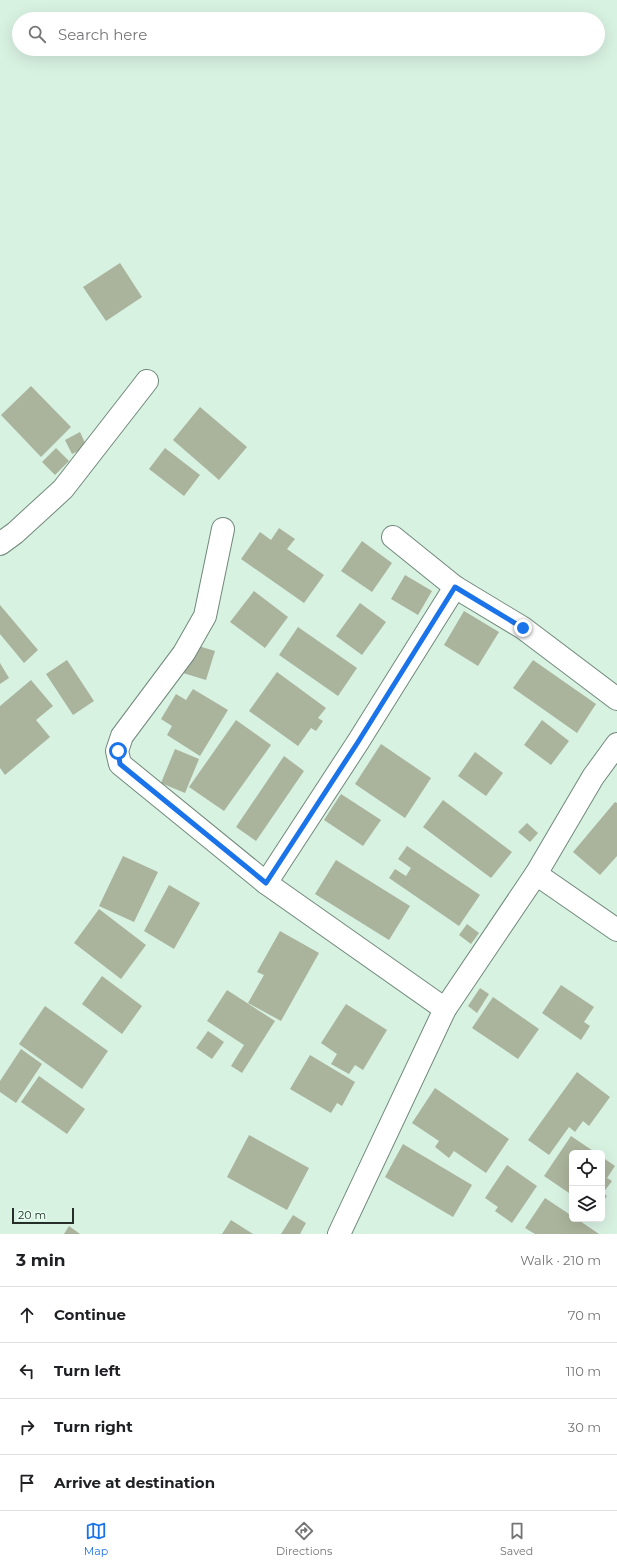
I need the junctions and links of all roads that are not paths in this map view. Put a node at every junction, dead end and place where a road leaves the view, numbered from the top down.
1 (147, 381) dead end
2 (224, 529) dead end
3 (393, 538) dead end
4 (0, 544) edge
5 (455, 587) junction
6 (617, 699) edge
7 (617, 744) edge
8 (536, 874) junction
9 (266, 883) junction
10 (617, 930) edge
11 (446, 1009) junction
12 (339, 1234) edge

1 - 4 street
2 - 9 street
3 - 5 street
5 - 6 street
5 - 9 street
7 - 8 street
8 - 10 street
8 - 11 street
9 - 11 street
11 - 12 street

